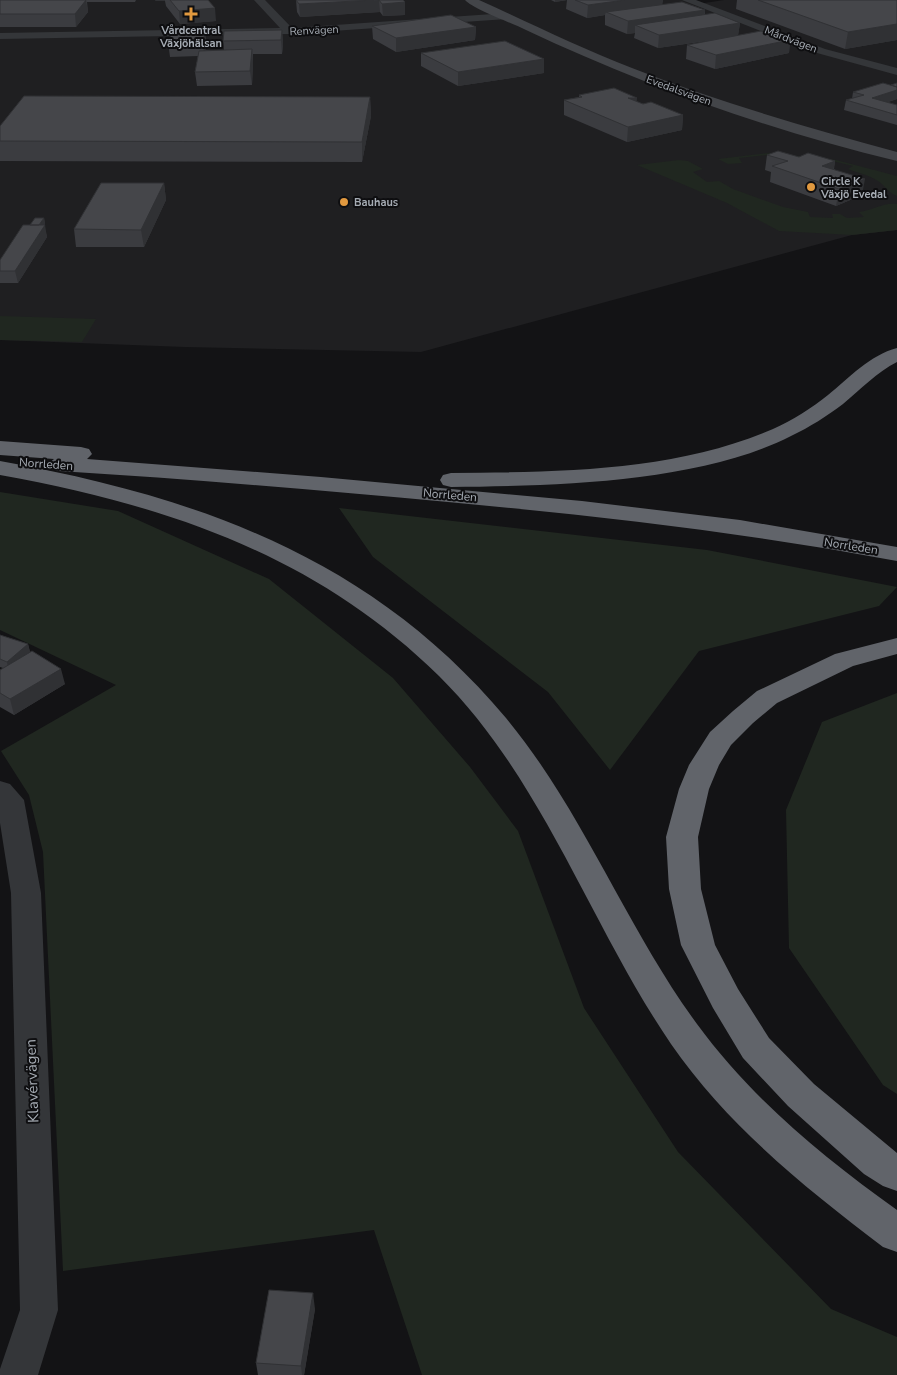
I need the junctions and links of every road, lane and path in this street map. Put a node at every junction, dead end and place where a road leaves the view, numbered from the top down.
1 (259, 0) edge
2 (470, 0) edge
3 (687, 0) edge
4 (507, 16) junction
5 (289, 31) junction
6 (0, 36) edge
7 (897, 72) edge
8 (897, 157) edge
9 (897, 354) edge
10 (0, 448) edge
11 (0, 461) edge
12 (0, 468) edge
13 (401, 480) junction
14 (897, 542) edge
15 (897, 554) edge
16 (897, 646) edge
17 (0, 790) edge
18 (897, 1174) edge
19 (897, 1234) edge
20 (18, 1375) edge

1 - 5 street
2 - 4 street, Evedalsvägen
3 - 7 street, Mårdvägen
4 - 5 street, Renvägen
4 - 8 street, Evedalsvägen
5 - 6 street, Renvägen
9 - 13 highway
10 - 13 highway, Norrleden
11 - 15 highway, Norrleden
12 - 19 highway
13 - 14 highway, Norrleden
16 - 18 highway
17 - 20 street, Klavérvägen

